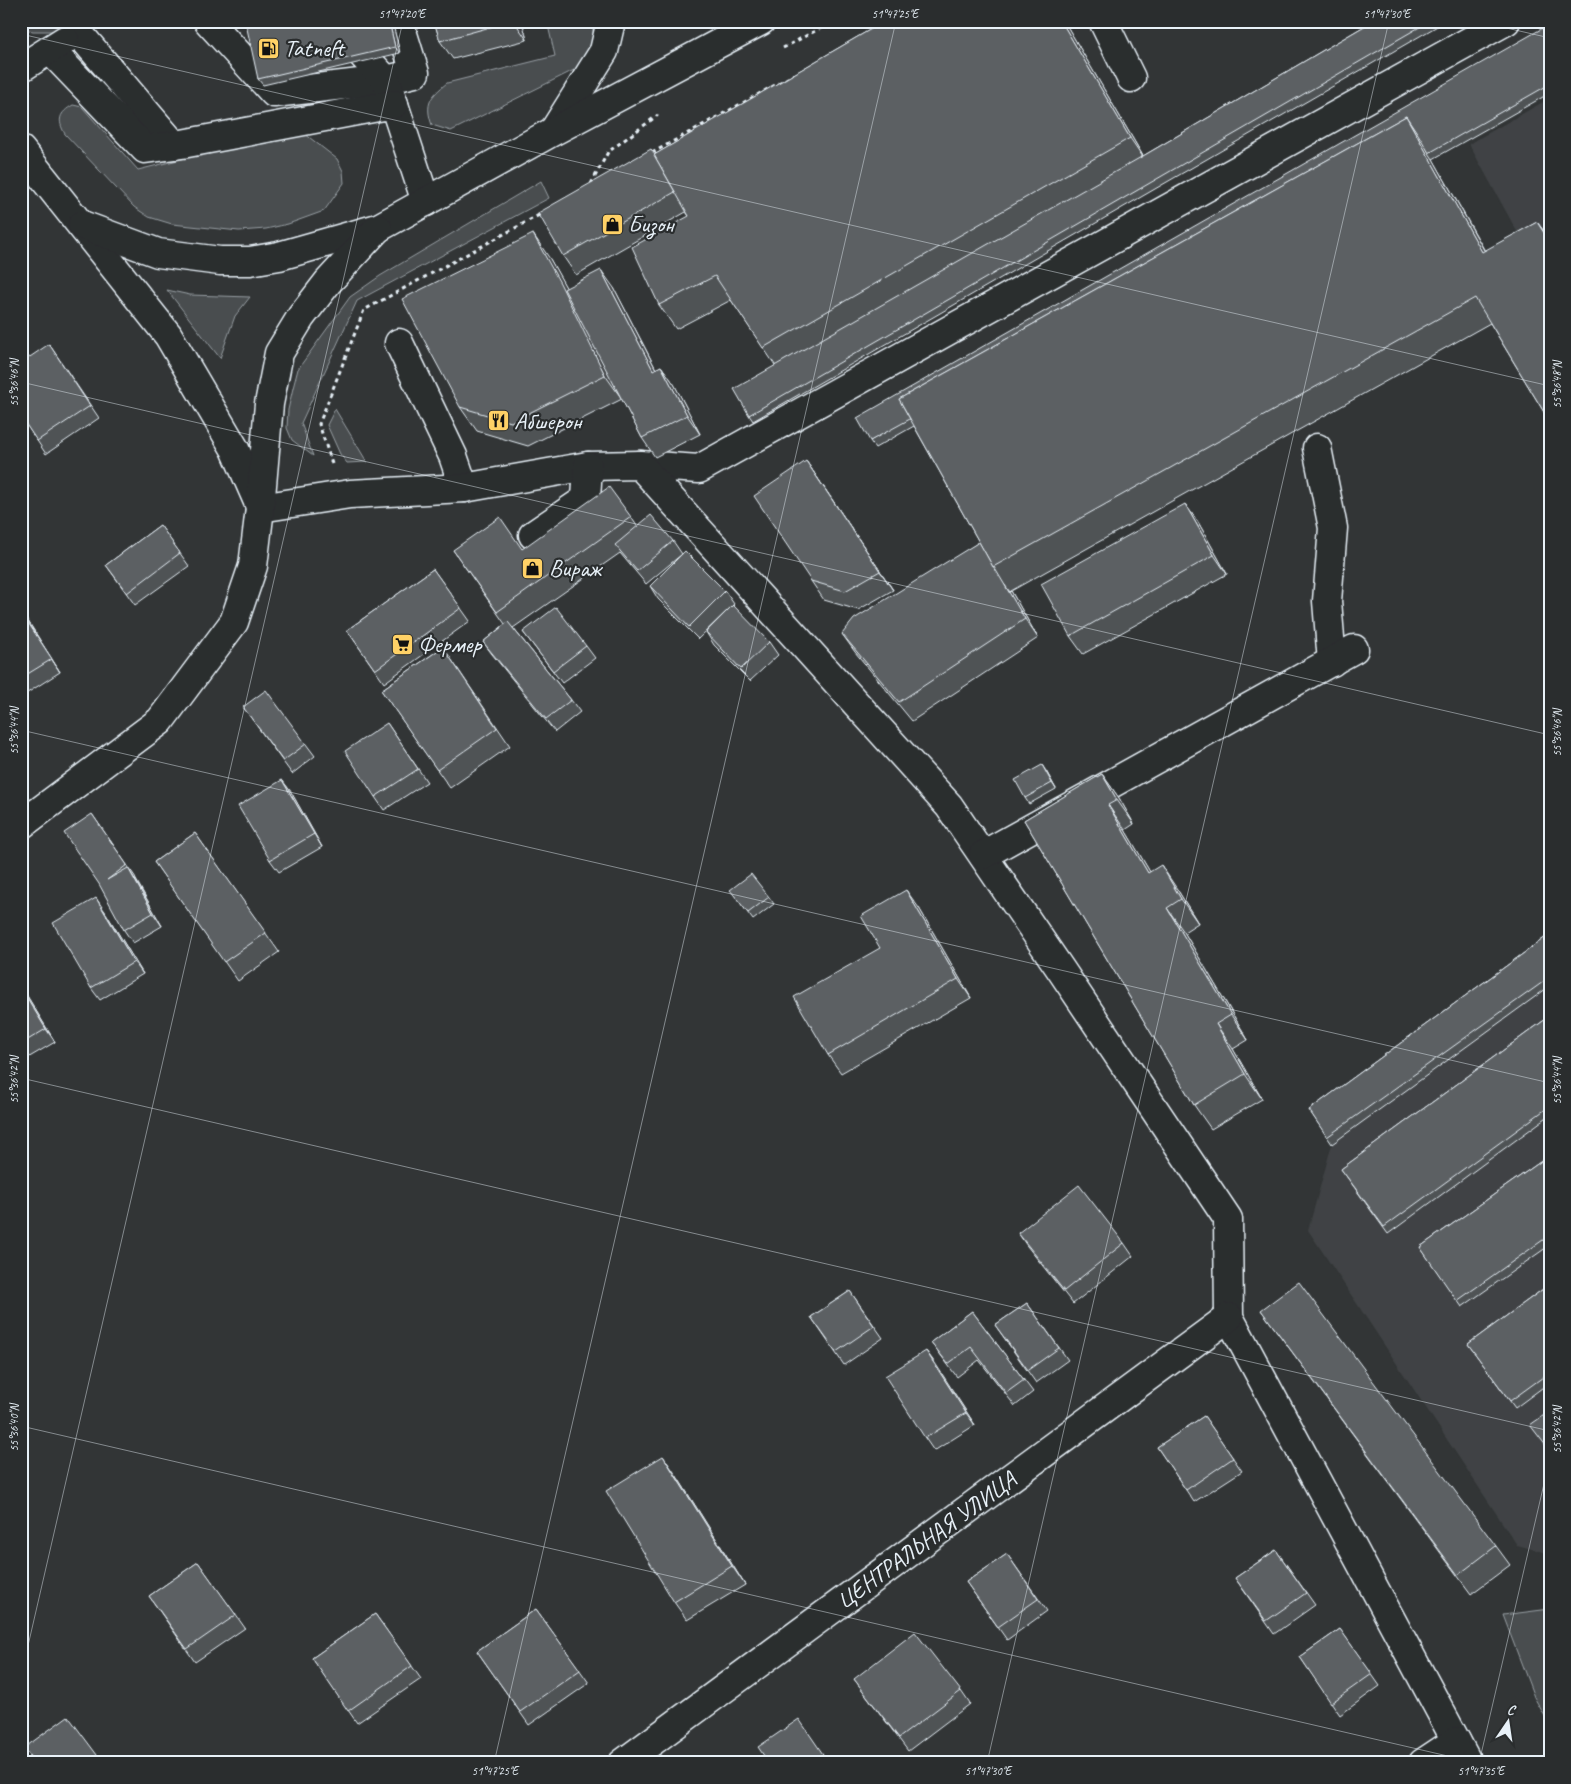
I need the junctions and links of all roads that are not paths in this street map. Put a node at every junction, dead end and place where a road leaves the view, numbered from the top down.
1 (208, 21) edge
2 (331, 21) edge
3 (399, 21) edge
4 (611, 21) edge
5 (761, 21) edge
6 (1103, 21) edge
7 (1506, 21) edge
8 (84, 26) edge
9 (50, 50) junction
10 (319, 64) edge
11 (21, 68) edge
12 (1131, 78) dead end
13 (338, 86) junction
14 (390, 92) junction
15 (552, 132) junction
16 (174, 145) junction
17 (21, 150) edge
18 (426, 202) junction
19 (82, 224) junction
20 (378, 228) junction
21 (398, 343) dead end
22 (1316, 448) dead end
23 (640, 465) junction
24 (588, 466) junction
25 (464, 488) junction
26 (260, 508) junction
27 (533, 535) dead end
28 (21, 825) edge
29 (983, 856) junction
30 (1229, 1317) junction
31 (1462, 1752) edge
32 (623, 1763) edge
33 (1423, 1763) edge

1 - 13 main road
2 - 14 main road
3 - 14 main road
4 - 15 main road
5 - 15 main road
6 - 12 main road
7 - 23 main road
8 - 9 main road
8 - 16 main road
9 - 11 main road
9 - 16 main road
10 - 13 main road
13 - 14 main road
14 - 16 main road
14 - 18 main road
15 - 18 main road
17 - 19 main road
18 - 20 main road
19 - 20 main road
19 - 26 main road
20 - 26 main road
21 - 25 main road
22 - 29 main road
23 - 24 main road
23 - 29 main road
24 - 25 main road
24 - 27 main road
25 - 26 main road
26 - 28 main road
29 - 30 main road
30 - 31 main road
30 - 32 main road, ЦЕНТРАЛЬНАЯ УЛИЦА
31 - 33 main road

